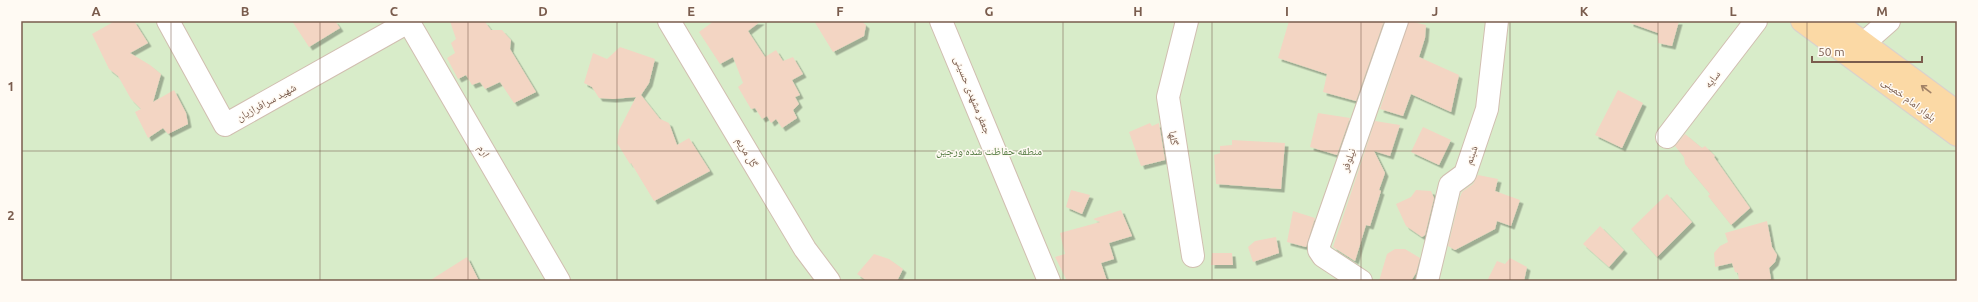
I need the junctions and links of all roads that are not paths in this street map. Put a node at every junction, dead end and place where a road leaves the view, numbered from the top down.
1 (168, 21) edge
2 (409, 21) edge
3 (669, 21) edge
4 (942, 21) edge
5 (1187, 21) edge
6 (1397, 21) edge
7 (1497, 21) edge
8 (1756, 21) edge
9 (1802, 21) edge
10 (1834, 21) edge
11 (1889, 21) edge
12 (1864, 43) junction
13 (1957, 112) edge
14 (1957, 134) edge
15 (1667, 137) dead end
16 (1192, 256) dead end
17 (559, 281) edge
18 (829, 281) edge
19 (1049, 281) edge
20 (1361, 281) edge
21 (1427, 281) edge

1 - 2 street, شهید سرافرازیان
2 - 17 street, ارم
3 - 18 street, گل مریم
4 - 19 street, جعفر مشهدی حسینی
5 - 16 street, گلها
6 - 20 street, نیلوفر
7 - 21 street, شبنم
8 - 15 street, سایه
9 - 14 main road, بلوار امام خمینی
10 - 12 main road, بلوار امام خمینی
11 - 12 street
13 -> 12 main road, بلوار امام خمینی

